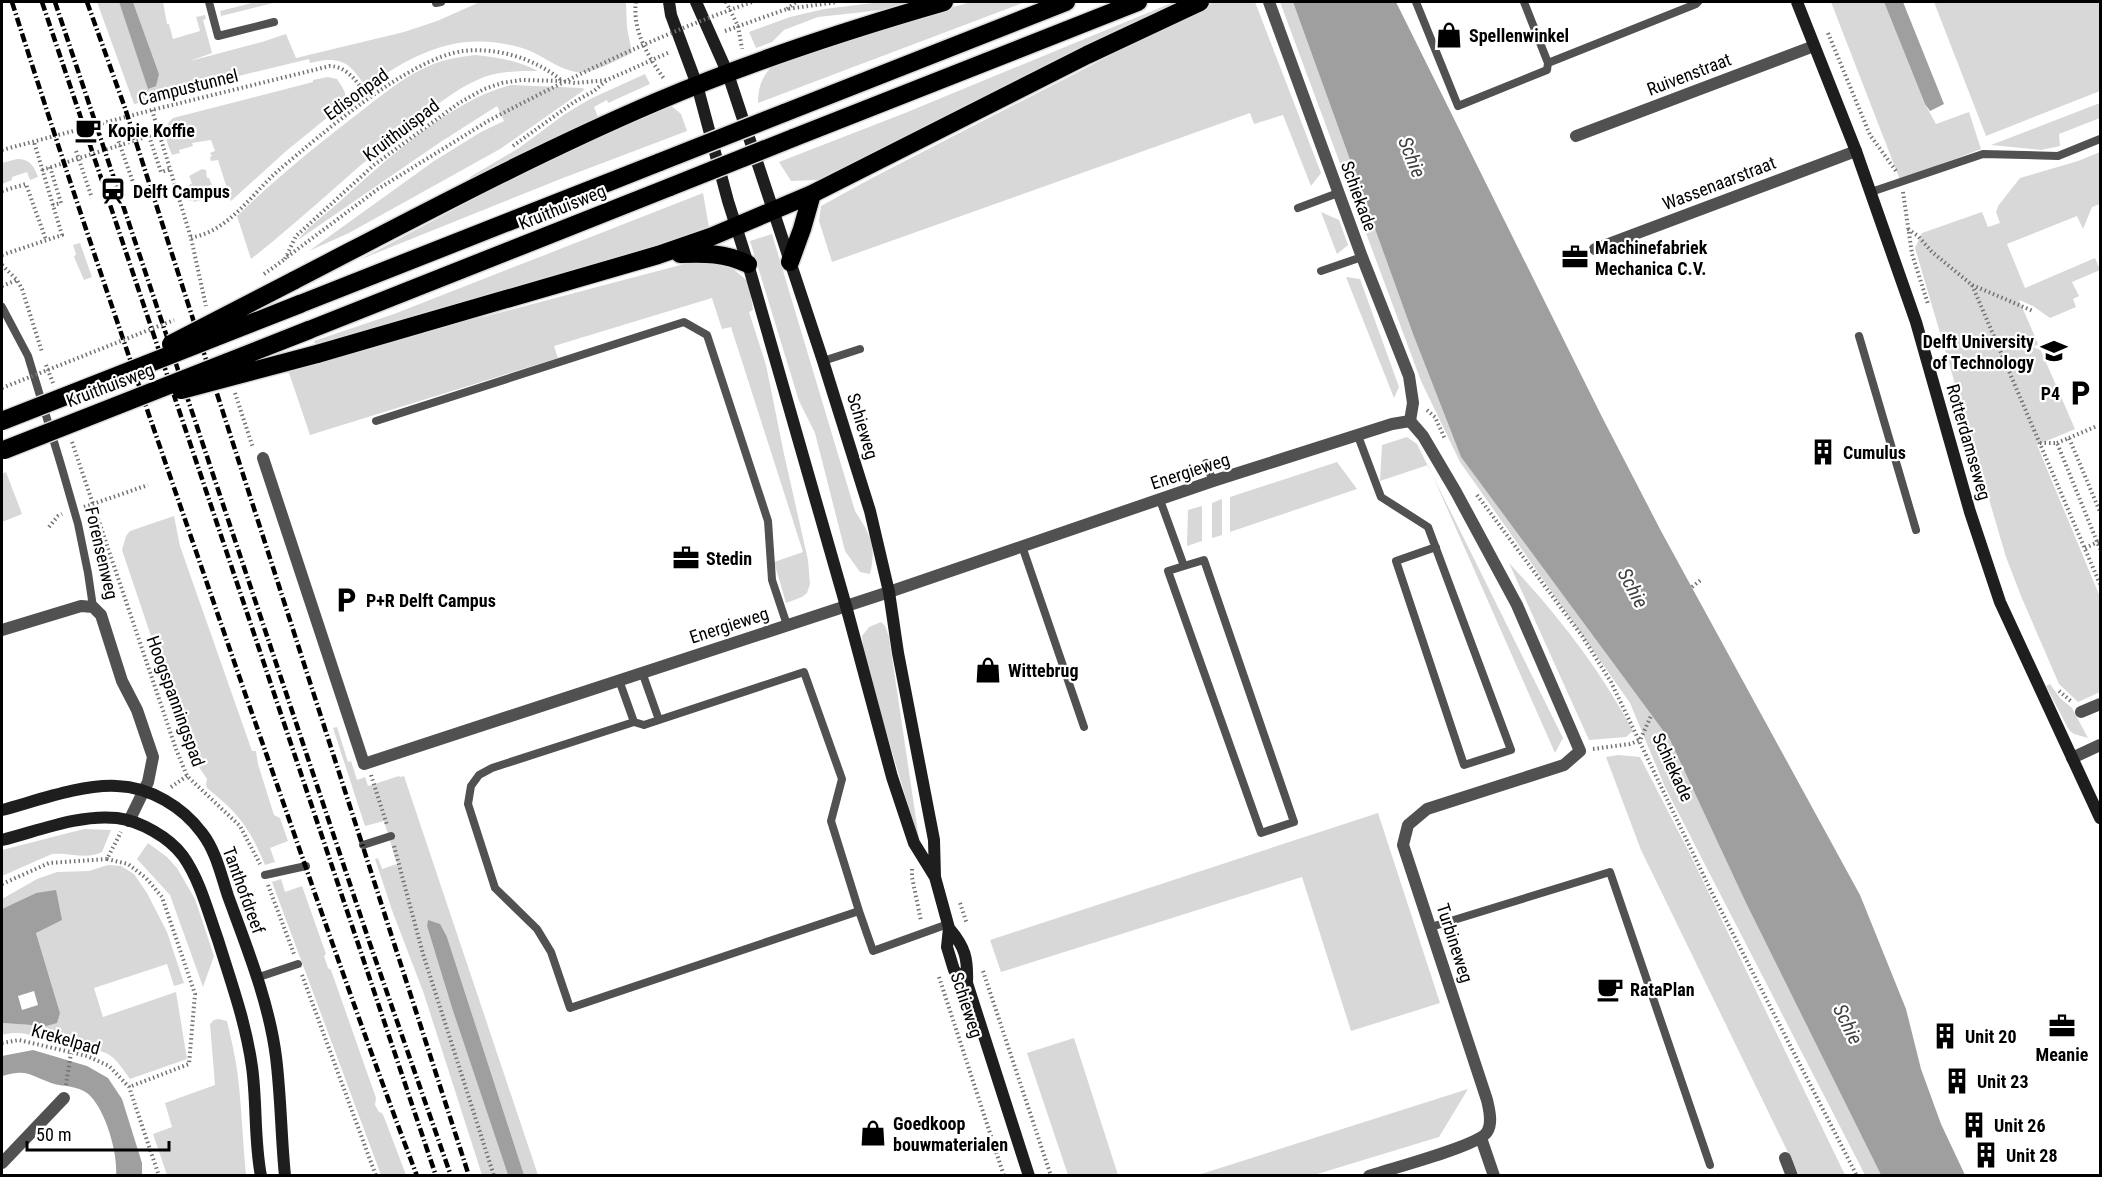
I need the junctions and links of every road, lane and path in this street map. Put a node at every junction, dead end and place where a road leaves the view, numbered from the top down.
1 (208, 2) edge
2 (636, 2) edge
3 (669, 2) edge
4 (696, 2) edge
5 (726, 2) edge
6 (752, 2) edge
7 (796, 2) edge
8 (837, 2) edge
9 (944, 2) edge
10 (1065, 2) edge
11 (1138, 2) edge
12 (1200, 2) edge
13 (1269, 2) edge
14 (1416, 2) edge
15 (1526, 2) edge
16 (1698, 2) edge
17 (1797, 2) edge
18 (787, 9) junction
19 (274, 22) dead end
20 (1814, 46) junction
21 (1548, 63) junction
22 (728, 74) junction
23 (562, 81) junction
24 (697, 85) junction
25 (369, 98) junction
26 (152, 110) junction
27 (159, 132) junction
28 (149, 136) junction
29 (1576, 136) dead end
30 (117, 137) dead end
31 (2100, 139) edge
32 (34, 142) junction
33 (120, 145) junction
34 (2, 150) edge
35 (76, 151) dead end
36 (1856, 151) junction
37 (79, 158) junction
38 (50, 167) junction
39 (171, 169) junction
40 (42, 170) junction
41 (134, 185) dead end
42 (2, 191) edge
43 (1871, 192) junction
44 (1338, 193) junction
45 (812, 194) junction
46 (92, 198) dead end
47 (53, 205) junction
48 (1298, 208) dead end
49 (774, 211) junction
50 (736, 226) junction
51 (1908, 229) dead end
52 (46, 240) junction
53 (1595, 249) dead end
54 (2, 255) edge
55 (658, 255) junction
56 (1362, 257) junction
57 (285, 259) junction
58 (790, 262) junction
59 (748, 264) junction
60 (2, 265) edge
61 (1321, 271) dead end
62 (258, 278) dead end
63 (17, 280) junction
64 (1972, 285) junction
65 (2, 286) edge
66 (209, 304) dead end
67 (2, 307) edge
68 (202, 308) dead end
69 (2033, 311) dead end
70 (178, 318) dead end
71 (1859, 336) dead end
72 (860, 348) dead end
73 (824, 361) junction
74 (95, 384) junction
75 (2, 388) edge
76 (55, 391) dead end
77 (1413, 403) junction
78 (107, 409) junction
79 (2, 421) edge
80 (376, 421) dead end
81 (1410, 421) junction
82 (2097, 426) dead end
83 (70, 434) dead end
84 (1358, 436) junction
85 (2069, 438) junction
86 (2040, 443) junction
87 (2057, 443) junction
88 (1448, 447) dead end
89 (3, 450) edge
90 (263, 458) dead end
91 (1206, 463) dead end
92 (1213, 481) junction
93 (148, 485) dead end
94 (1475, 492) dead end
95 (1160, 500) junction
96 (93, 504) junction
97 (74, 510) junction
98 (2100, 512) edge
99 (49, 527) dead end
100 (1916, 530) dead end
101 (2099, 542) edge
102 (1022, 546) junction
103 (1436, 547) junction
104 (2085, 548) junction
105 (2100, 549) edge
106 (1184, 566) junction
107 (1702, 579) dead end
108 (2100, 584) edge
109 (1692, 587) dead end
110 (889, 592) junction
111 (846, 606) junction
112 (93, 608) junction
113 (787, 625) junction
114 (2, 630) edge
115 (642, 672) junction
116 (619, 680) junction
117 (2100, 704) edge
118 (2081, 712) dead end
119 (1651, 716) dead end
120 (659, 720) junction
121 (634, 722) junction
122 (1084, 727) dead end
123 (1640, 740) junction
124 (2100, 745) edge
125 (1580, 751) junction
126 (2072, 758) junction
127 (187, 776) junction
128 (374, 784) dead end
129 (144, 792) junction
130 (158, 796) junction
131 (2, 810) edge
132 (2100, 818) edge
133 (129, 821) junction
134 (391, 836) junction
135 (2, 840) edge
136 (914, 843) junction
137 (363, 845) dead end
138 (107, 858) junction
139 (306, 866) dead end
140 (265, 875) junction
141 (935, 877) junction
142 (2, 884) edge
143 (961, 908) dead end
144 (859, 911) junction
145 (949, 926) junction
146 (1431, 927) junction
147 (970, 932) dead end
148 (925, 933) junction
149 (980, 961) dead end
150 (298, 964) junction
151 (939, 976) dead end
152 (256, 978) junction
153 (2, 1043) edge
154 (70, 1056) junction
155 (129, 1087) junction
156 (64, 1098) joint
157 (1481, 1138) junction
158 (1785, 1158) dead end
159 (2, 1163) edge
160 (1710, 1165) dead end
161 (1375, 1175) edge
162 (159, 1176) edge
163 (261, 1176) edge
164 (285, 1176) edge
165 (376, 1176) edge
166 (494, 1176) edge
167 (1004, 1176) edge
168 (1029, 1176) edge
169 (1052, 1176) edge
170 (1494, 1176) edge
171 (1792, 1176) edge
172 (1857, 1176) edge

1 - 19 lane
2 - 23 path, Kruithuispad
3 - 24 street, Schieweg
4 - 22 street, Schieweg
5 - 18 path
6 - 57 path, Kruithuispad, bridge
7 - 18 path
8 - 18 path
9 - 22 highway
10 - 74 highway, Kruithuisweg, bridge
11 - 78 highway, Kruithuisweg, bridge
12 - 45 highway
13 - 44 street, Schiekade
14 - 21 lane
15 - 21 lane
16 - 21 lane
17 - 20 street, Rotterdamseweg
20 - 29 street, Ruivenstraat
20 - 36 street, Rotterdamseweg
22 - 24 highway
22 - 49 street, Schieweg
23 - 25 path, Edisonpad
23 - 57 path, Kruithuispad
24 - 50 street, Schieweg
24 - 74 highway, bridge
25 - 26 path, Campustunnel
25 - 39 path, Edisonpad
26 - 27 path
26 - 32 path, Campustunnel
27 - 28 path
27 - 39 path
28 - 33 path
28 - 39 path
30 - 33 path
31 - 43 lane
32 - 34 path, Campustunnel
32 - 40 path
33 - 37 path
33 - 41 path
35 - 37 path
36 - 43 street, Rotterdamseweg
36 - 53 street, Wassenaarstraat
37 - 38 path
37 - 46 path
38 - 40 path
38 - 47 path
40 - 47 path
42 - 52 path
43 - 126 street, Rotterdamseweg
44 - 48 lane
44 - 56 street, Schiekade
45 - 49 highway
45 - 58 highway
47 - 52 path
49 - 50 highway
49 - 58 street, Schieweg
50 - 55 highway
50 - 59 street, Schieweg
51 - 64 path
52 - 54 path
55 - 59 highway
55 - 78 highway, bridge
56 - 61 lane
56 - 77 street, Schiekade
57 - 62 path, Kruithuispad, bridge
58 - 73 street, Schieweg
59 - 111 street, Schieweg
60 - 63 path
63 - 65 path
63 - 76 path
64 - 69 path
64 - 86 path
66 - 68 path
67 - 97 lane, Forensenweg
70 - 75 path, bridge
71 - 100 lane
72 - 73 lane
73 - 110 street, Schieweg
74 - 79 highway, Kruithuisweg, bridge
77 - 81 street, Schiekade
77 - 88 path
78 - 89 highway, Kruithuisweg, bridge
80 - 113 lane
81 - 84 street, Energieweg
81 - 125 street
82 - 85 path
83 - 96 path, Hoogspanningspad
84 - 92 street, Energieweg
84 - 103 lane
85 - 87 path
85 - 98 path
86 - 87 path
86 - 104 path
87 - 101 path
90 - 116 street, Energieweg
91 - 92 lane
92 - 95 street, Energieweg
93 - 96 path
94 - 123 path, Schiekade
95 - 102 street, Energieweg
95 - 106 lane
96 - 97 path
96 - 127 path, Hoogspanningspad
97 - 99 path
97 - 112 lane, Forensenweg
101 - 104 path
101 - 105 path
102 - 110 street, Energieweg
102 - 122 lane
103 - 103 lane
104 - 108 path
106 - 106 lane
107 - 109 path
110 - 111 street, Energieweg
110 - 141 street, Schieweg
111 - 113 street, Energieweg
111 - 136 street, Schieweg
112 - 114 street
112 - 129 street, Forensenweg
113 - 115 street, Energieweg
115 - 116 street, Energieweg
115 - 120 lane
116 - 121 lane
117 - 118 street
119 - 123 path
120 - 121 lane
120 - 144 lane
121 - 144 lane
123 - 125 path
123 - 172 path, Schiekade
124 - 126 street
125 - 146 street, Turbineweg
126 - 132 street, Rotterdamseweg
127 - 130 path
127 - 140 path, Hoogspanningspad
128 - 134 path
129 - 130 street, Tanthofdreef
129 - 131 street, Tanthofdreef
129 - 133 street, Forensenweg
130 - 152 street, Tanthofdreef
133 - 135 street
133 - 138 path
133 - 163 street
134 - 137 lane
134 - 166 path
136 - 141 street, Schieweg
136 - 148 path
138 - 142 path
138 - 155 path
139 - 140 lane
140 - 150 path, Hoogspanningspad
141 - 145 street, Schieweg
143 - 147 path
144 - 148 lane
145 - 148 lane
145 - 168 street, Schieweg
146 - 157 street, Turbineweg
146 - 160 lane
149 - 169 path, Schieweg
150 - 152 lane
150 - 165 path, Hoogspanningspad
151 - 167 path, Schieweg
152 - 164 street, Tanthofdreef
153 - 154 path, Krekelpad
154 - 155 path, Krekelpad
154 - 156 path
155 - 162 path, Krekelpad
156 - 159 street
157 - 161 street
157 - 170 street
158 - 171 street

